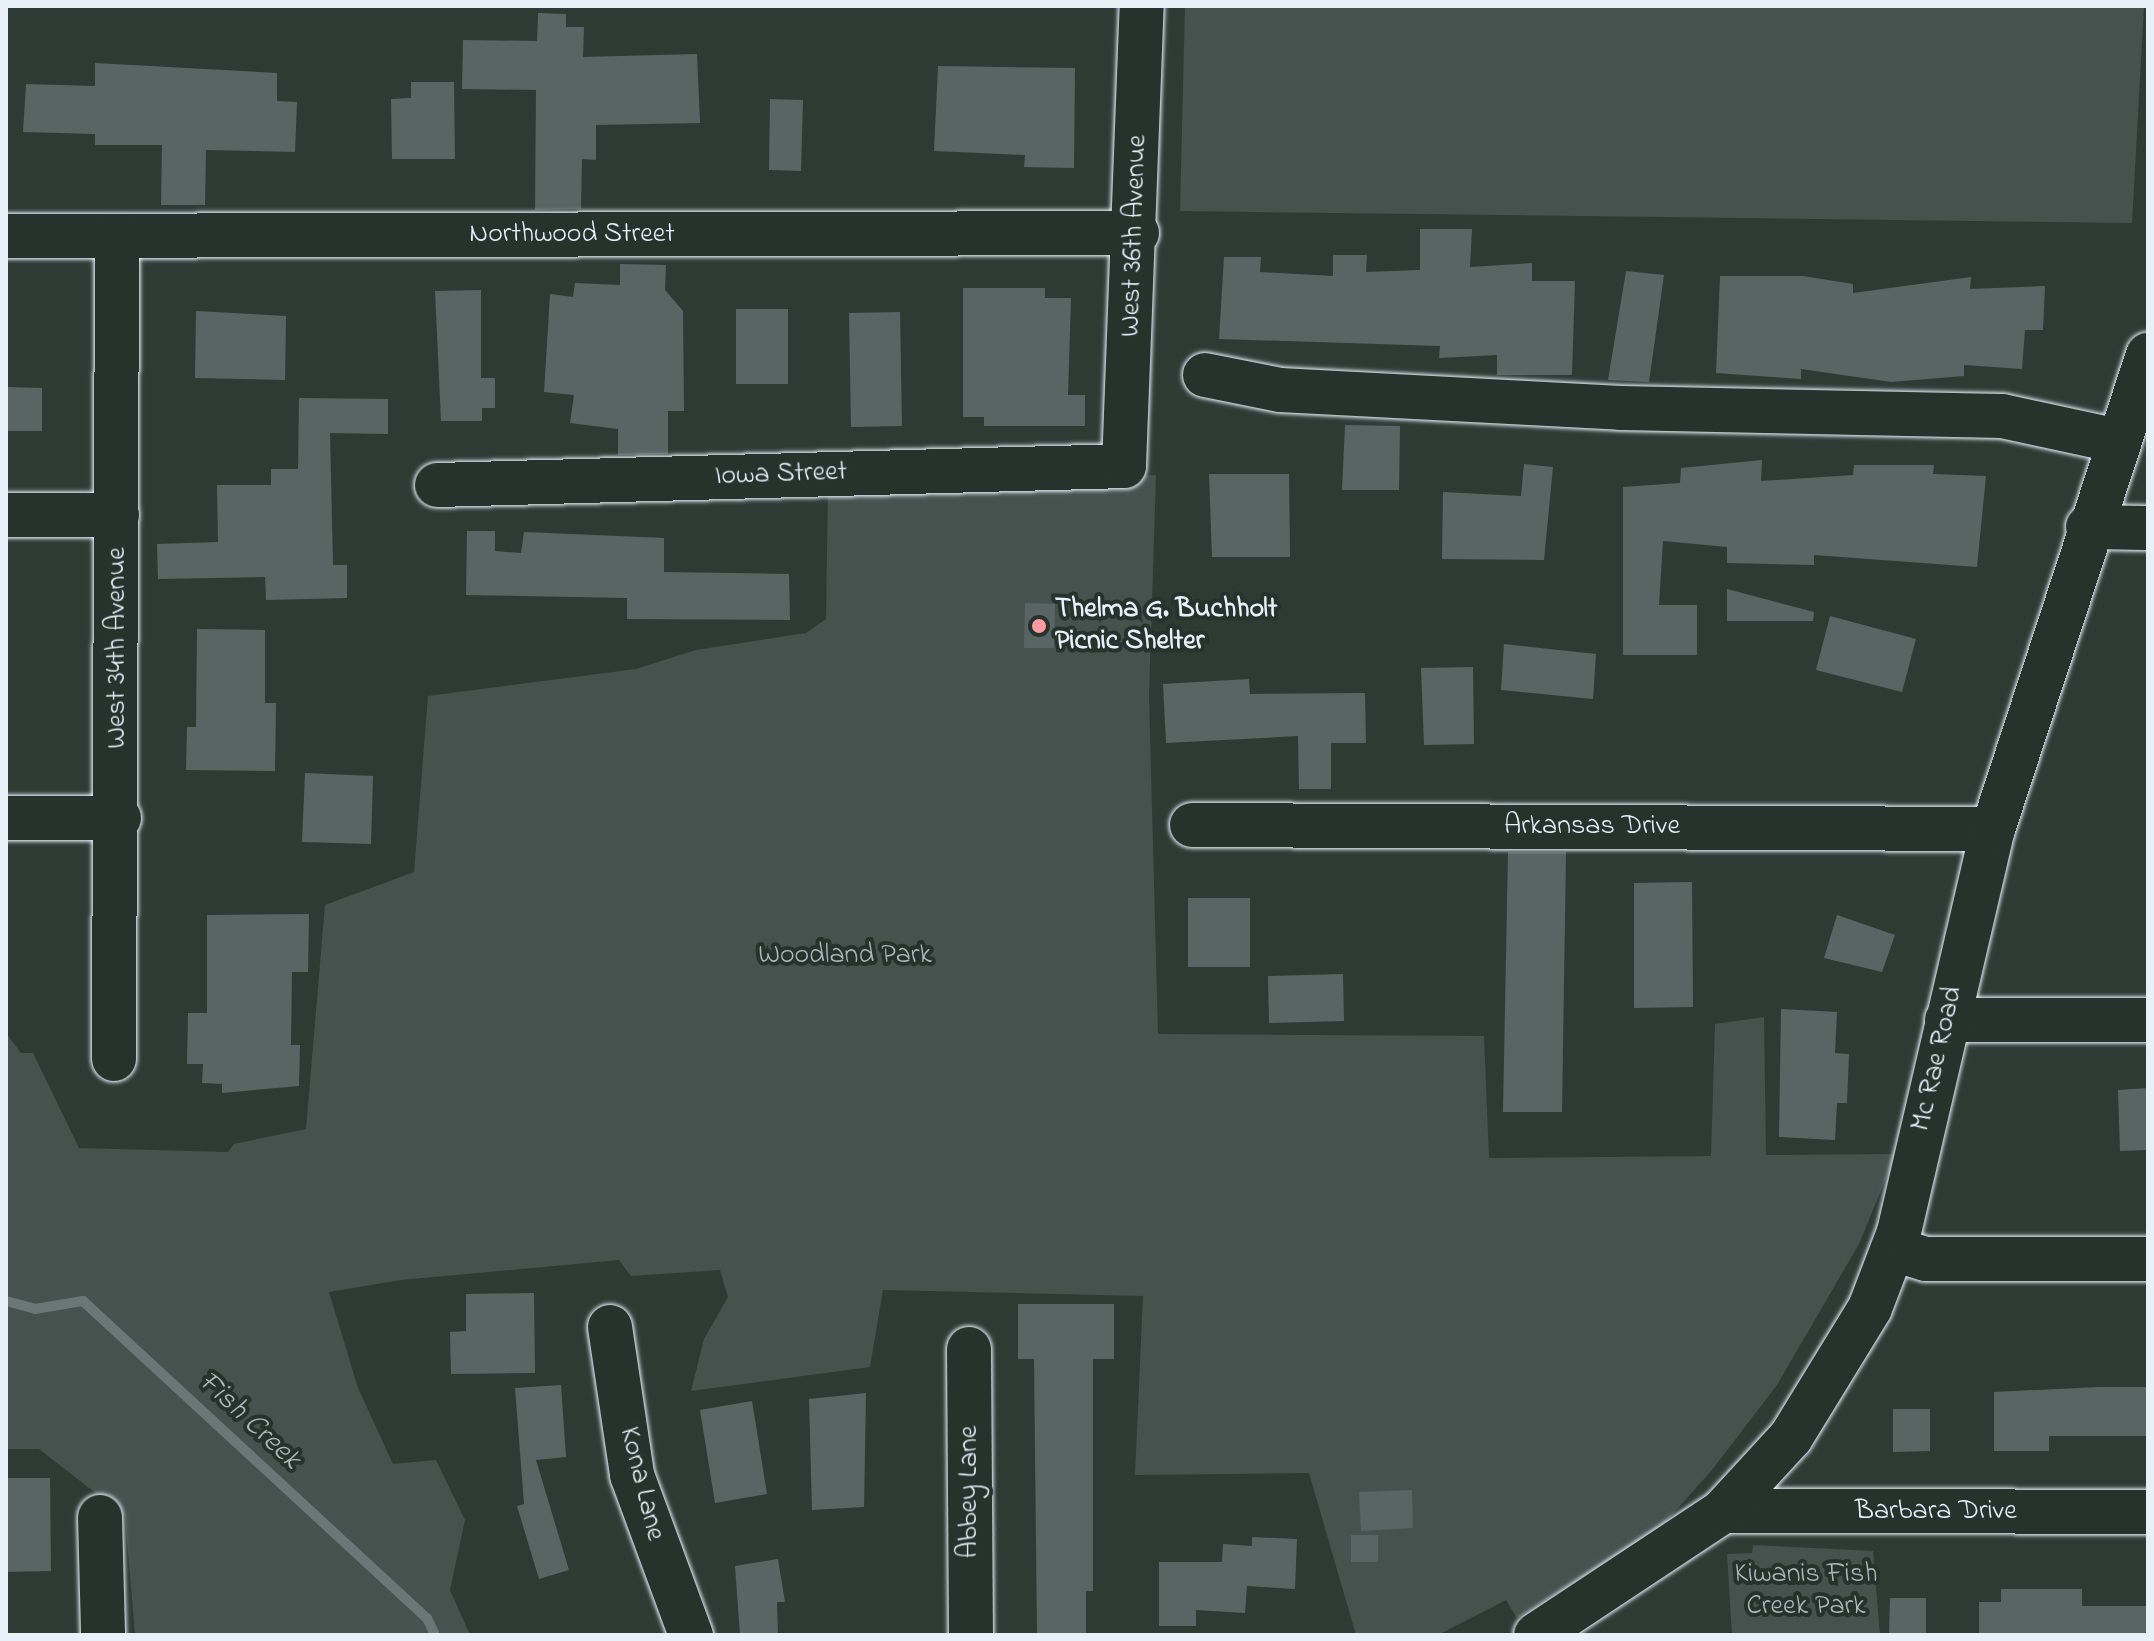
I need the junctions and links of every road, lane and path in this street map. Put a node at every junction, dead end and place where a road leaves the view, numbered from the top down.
1 (1142, 6) edge
2 (1137, 233) junction
3 (6, 236) edge
4 (117, 236) junction
5 (2148, 355) edge
6 (1205, 375) dead end
7 (2118, 441) junction
8 (1124, 466) joint
9 (437, 485) dead end
10 (6, 515) edge
11 (117, 515) junction
12 (2088, 527) junction
13 (2148, 528) edge
14 (6, 818) edge
15 (119, 818) junction
16 (1192, 825) dead end
17 (1993, 829) junction
18 (1947, 1020) junction
19 (2148, 1020) edge
20 (114, 1059) dead end
21 (1893, 1249) junction
22 (2148, 1259) edge
23 (610, 1327) dead end
24 (969, 1349) dead end
25 (1723, 1511) junction
26 (2148, 1512) edge
27 (100, 1517) dead end
28 (103, 1635) edge
29 (691, 1635) edge
30 (971, 1635) edge
31 (1536, 1635) edge

1 - 2 street, West 36th Avenue
2 - 4 street, Northwood Street
2 - 8 street, West 36th Avenue
3 - 4 street, Northwood Street
4 - 11 street, West 34th Avenue
5 - 7 street, Mc Rae Road
6 - 7 street
7 - 12 street, Mc Rae Road
8 - 9 street, Iowa Street
10 - 11 street
11 - 15 street, West 34th Avenue
12 - 13 street
12 - 17 street, Mc Rae Road
14 - 15 street
15 - 20 street, West 34th Avenue
16 - 17 street, Arkansas Drive
17 - 18 street, Mc Rae Road
18 - 19 street
18 - 21 street, Mc Rae Road
21 - 22 street
21 - 25 street, Mc Rae Road
23 - 29 street, Kona Lane
24 - 30 street, Abbey Lane
25 - 26 street, Barbara Drive
25 - 31 street, Mc Rae Road
27 - 28 street

